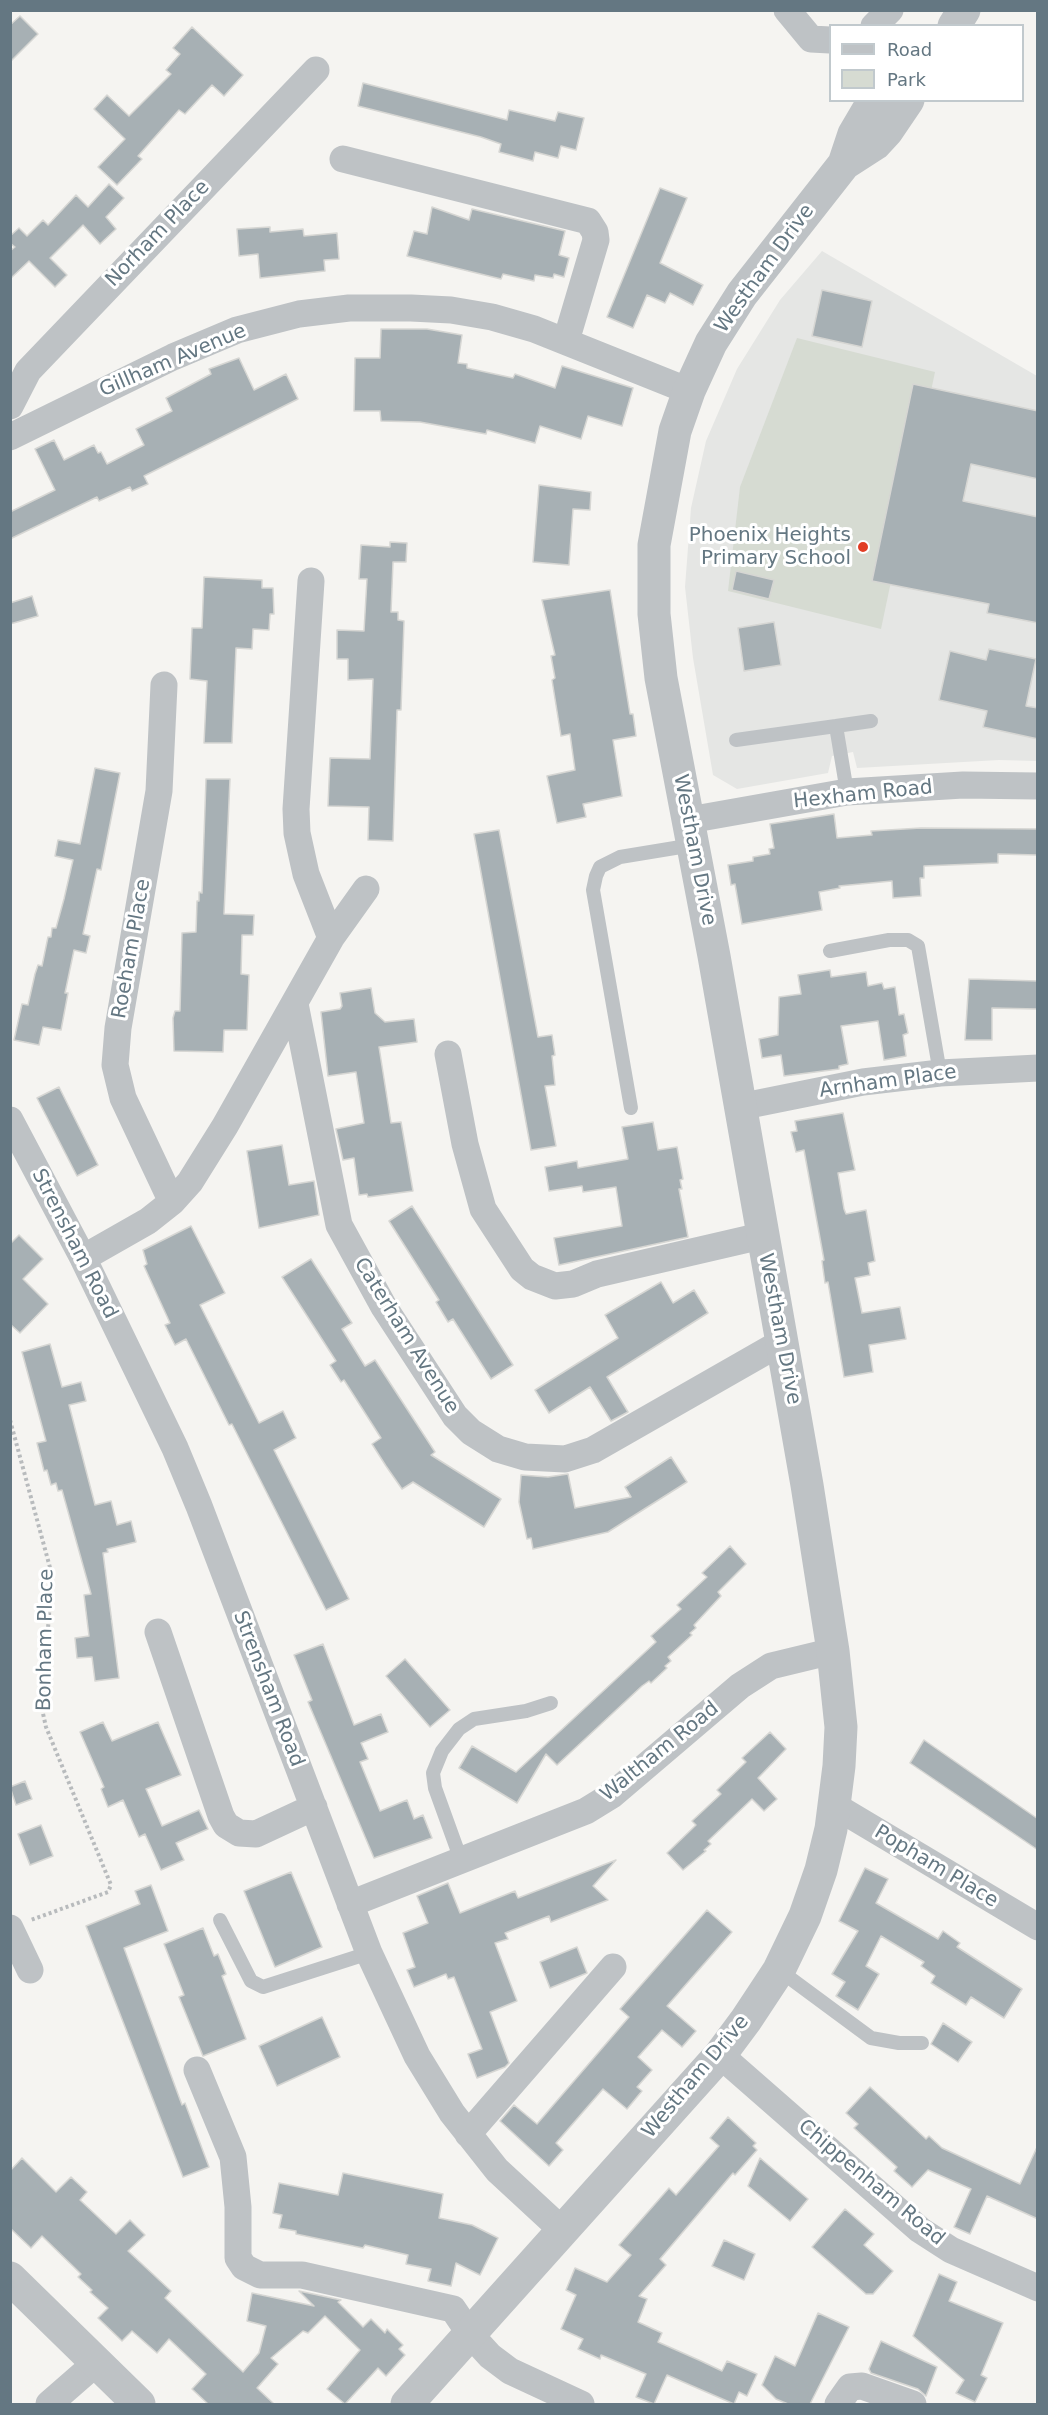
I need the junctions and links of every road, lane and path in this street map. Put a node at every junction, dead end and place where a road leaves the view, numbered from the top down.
1 (787, 10) edge
2 (890, 10) edge
3 (964, 10) edge
4 (876, 24) edge
5 (955, 24) edge
6 (829, 40) edge
7 (316, 70) dead end
8 (873, 102) edge
9 (907, 102) edge
10 (343, 159) dead end
11 (844, 164) junction
12 (566, 341) junction
13 (689, 391) junction
14 (10, 406) edge
15 (10, 437) edge
16 (311, 581) dead end
17 (164, 685) dead end
18 (871, 721) dead end
19 (836, 726) junction
20 (736, 740) dead end
21 (1038, 786) edge
22 (847, 792) junction
23 (691, 832) junction
24 (366, 889) dead end
25 (332, 938) junction
26 (830, 951) dead end
27 (295, 1004) junction
28 (448, 1054) dead end
29 (1038, 1068) edge
30 (940, 1073) junction
31 (739, 1107) junction
32 (631, 1108) dead end
33 (10, 1120) edge
34 (172, 1202) junction
35 (761, 1236) junction
36 (83, 1258) junction
37 (782, 1342) junction
38 (10, 1420) edge
39 (158, 1632) dead end
40 (833, 1651) junction
41 (551, 1703) dead end
42 (835, 1806) junction
43 (314, 1807) junction
44 (461, 1860) junction
45 (350, 1904) junction
46 (220, 1920) dead end
47 (16, 1925) edge
48 (1038, 1927) edge
49 (369, 1953) junction
50 (613, 1967) dead end
51 (30, 1970) dead end
52 (779, 1971) junction
53 (922, 2043) dead end
54 (720, 2055) junction
55 (197, 2070) dead end
56 (468, 2134) junction
57 (563, 2231) junction
58 (10, 2278) edge
59 (1038, 2288) edge
60 (470, 2334) junction
61 (96, 2363) junction
62 (49, 2404) edge
63 (139, 2404) edge
64 (407, 2404) edge
65 (581, 2404) edge
66 (838, 2404) edge
67 (913, 2404) edge

1 - 6 street
2 - 4 street
3 - 5 street
7 - 14 street, Norham Place
8 - 11 street, Westham Drive
9 - 11 street, Westham Drive
10 - 12 street
11 - 13 street, Westham Drive
12 - 13 street, Gillham Avenue
12 - 15 street, Gillham Avenue
13 - 23 street, Westham Drive
16 - 25 street
17 - 34 street, Roeham Place
18 - 19 lane
19 - 20 lane
19 - 22 lane
21 - 22 street, Hexham Road
22 - 23 street, Hexham Road
23 - 31 street, Westham Drive
23 - 32 lane
24 - 25 street
25 - 27 street
26 - 30 lane
27 - 34 street
27 - 37 street, Caterham Avenue
28 - 35 street
29 - 30 street, Arnham Place
30 - 31 street, Arnham Place
31 - 35 street, Westham Drive
33 - 36 street, Strensham Road
34 - 36 street
35 - 37 street, Westham Drive
36 - 43 street, Strensham Road
37 - 40 street, Westham Drive
38 - 47 path, Bonham Place
39 - 43 street
40 - 42 street, Westham Drive
40 - 44 street, Waltham Road
41 - 44 lane
42 - 48 street, Popham Place
42 - 52 street, Westham Drive
43 - 45 street, Strensham Road
44 - 45 street, Waltham Road
45 - 49 street, Strensham Road
46 - 49 lane
47 - 51 street
49 - 56 street, Strensham Road
50 - 56 street
52 - 53 lane
52 - 54 street, Westham Drive
54 - 57 street, Westham Drive
54 - 59 street, Chippenham Road
55 - 60 street
56 - 57 street, Strensham Road
57 - 60 street, Westham Drive
58 - 61 street
60 - 64 street, Westham Drive
60 - 65 street
61 - 62 street
61 - 63 street
66 - 67 street

